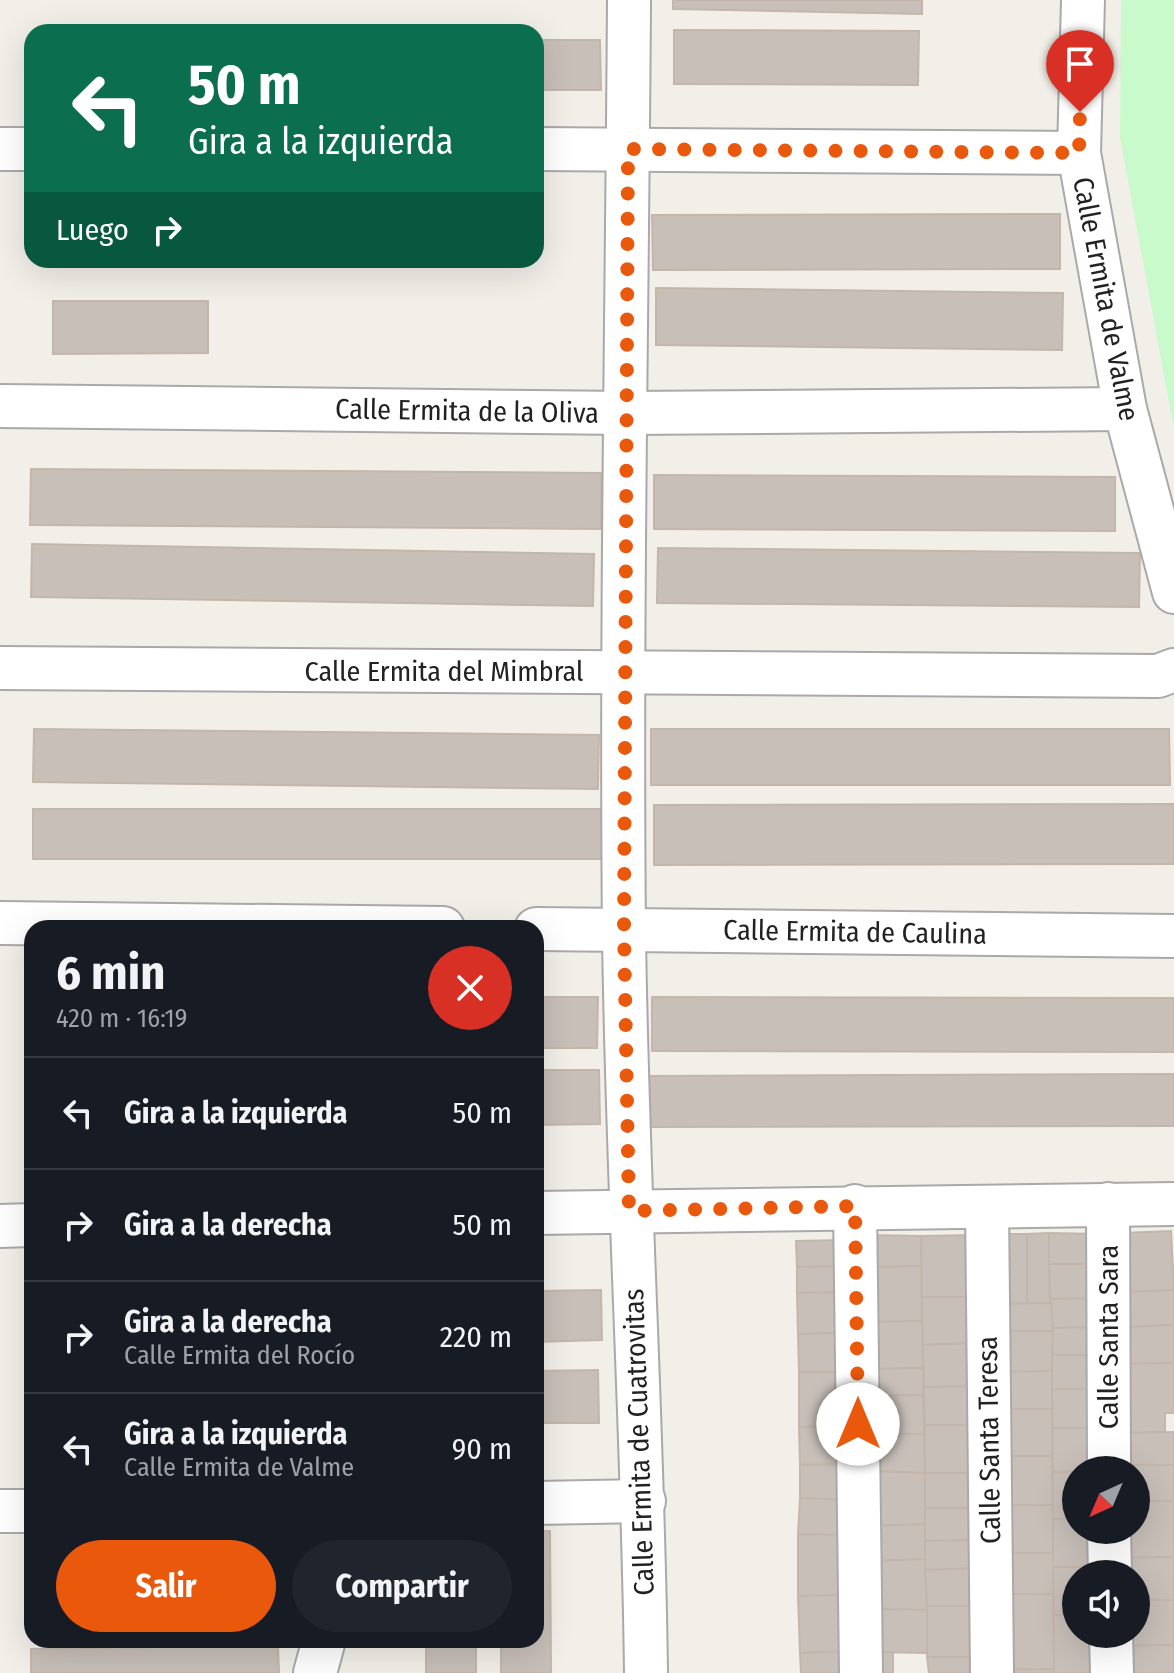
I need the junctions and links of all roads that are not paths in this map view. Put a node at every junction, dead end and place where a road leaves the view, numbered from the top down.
1 (629, 0) edge
2 (1083, 0) edge
3 (0, 149) edge
4 (24, 149) edge
5 (544, 149) edge
6 (628, 149) junction
7 (1079, 153) junction
8 (0, 406) edge
9 (1125, 409) junction
10 (627, 413) junction
11 (1174, 592) edge
12 (0, 668) edge
13 (1174, 670) edge
14 (625, 672) junction
15 (0, 923) edge
16 (24, 923) edge
17 (544, 929) edge
18 (624, 930) junction
19 (1174, 936) edge
20 (1108, 1204) junction
21 (1174, 1204) edge
22 (855, 1206) junction
23 (987, 1207) junction
24 (629, 1211) junction
25 (544, 1213) edge
26 (24, 1225) edge
27 (0, 1226) edge
28 (1109, 1456) edge
29 (644, 1501) junction
30 (544, 1503) edge
31 (0, 1511) edge
32 (24, 1511) edge
33 (322, 1648) edge
34 (1111, 1648) edge
35 (315, 1673) edge
36 (646, 1673) edge
37 (861, 1673) edge
38 (992, 1673) edge
39 (1112, 1673) edge

1 - 6 street, Calle Ermita de Cuatrovitas
2 - 7 street, Calle Ermita de Valme
3 - 4 street
5 - 6 street
6 - 7 street
6 - 10 street, Calle Ermita de Cuatrovitas
7 - 9 street, Calle Ermita de Valme
8 - 10 street, Calle Ermita de la Oliva
9 - 10 street, Calle Ermita de la Oliva
9 - 11 street, Calle Ermita de Valme
10 - 14 street, Calle Ermita de Cuatrovitas
12 - 14 street, Calle Ermita del Mimbral
13 - 14 street, Calle Ermita del Mimbral
14 - 18 street, Calle Ermita de Cuatrovitas
15 - 16 street
17 - 18 street, Calle Ermita de Caulina
18 - 19 street, Calle Ermita de Caulina
18 - 24 street, Calle Ermita de Cuatrovitas
20 - 21 street
20 - 23 street
20 - 28 street, Calle Santa Sara
22 - 23 street
22 - 24 street
22 - 37 street
23 - 38 street, Calle Santa Teresa
24 - 25 street
24 - 29 street, Calle Ermita de Cuatrovitas
26 - 27 street
29 - 30 street
29 - 36 street, Calle Ermita de Cuatrovitas
31 - 32 street
33 - 35 street
34 - 39 street

